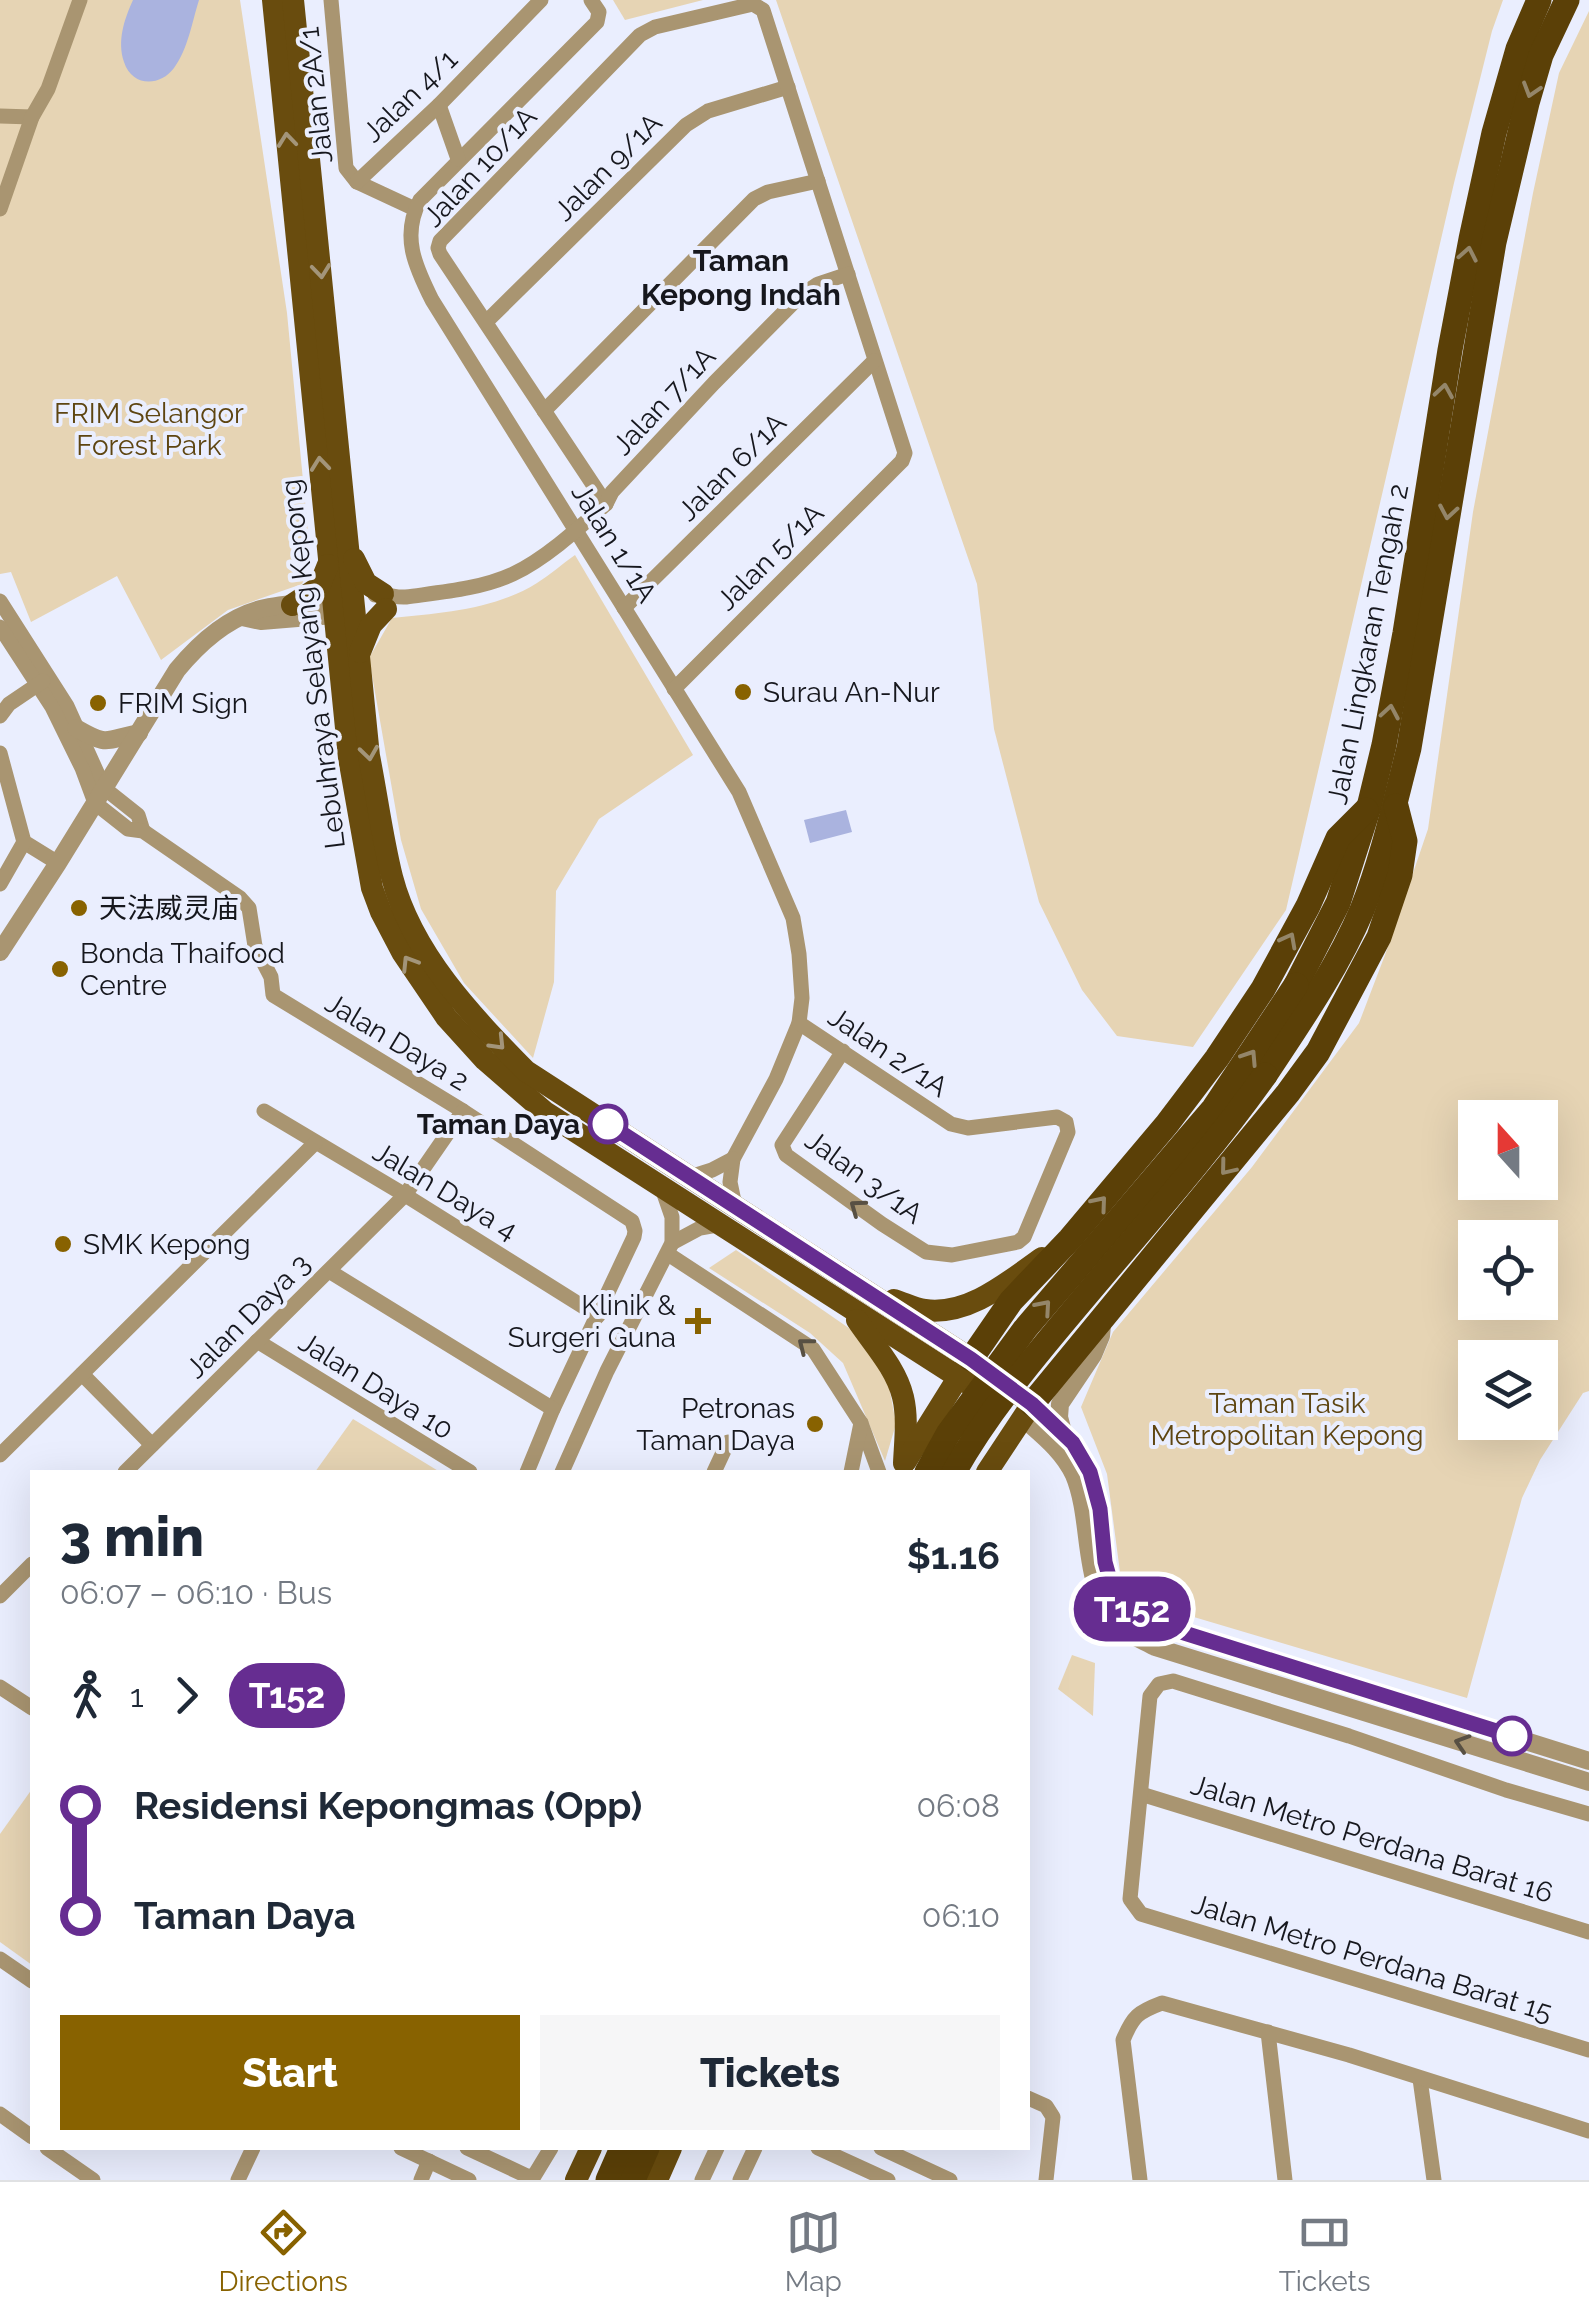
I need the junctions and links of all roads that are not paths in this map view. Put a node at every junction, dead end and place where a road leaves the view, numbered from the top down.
1 (80, 0) edge
2 (273, 0) edge
3 (293, 0) edge
4 (331, 0) edge
5 (542, 0) edge
6 (1539, 0) edge
7 (1566, 0) edge
8 (595, 6) edge
9 (788, 87) junction
10 (439, 105) junction
11 (0, 116) edge
12 (32, 117) junction
13 (458, 160) junction
14 (818, 181) junction
15 (357, 182) junction
16 (0, 209) edge
17 (415, 209) junction
18 (848, 274) junction
19 (486, 322) junction
20 (874, 361) junction
21 (544, 411) junction
22 (606, 497) junction
23 (576, 528) junction
24 (348, 542) junction
25 (330, 561) junction
26 (390, 600) junction
27 (0, 601) edge
28 (292, 605) junction
29 (344, 606) junction
30 (624, 608) junction
31 (242, 618) junction
32 (0, 627) edge
33 (359, 656) junction
34 (43, 681) junction
35 (674, 689) junction
36 (0, 716) edge
37 (76, 728) junction
38 (139, 732) junction
39 (0, 753) edge
40 (99, 796) junction
41 (1395, 803) junction
42 (1369, 807) junction
43 (24, 842) junction
44 (58, 863) junction
45 (0, 884) edge
46 (0, 952) edge
47 (1306, 992) junction
48 (799, 1023) junction
49 (843, 1051) junction
50 (264, 1111) dead end
51 (463, 1111) junction
52 (1066, 1122) joint
53 (316, 1143) junction
54 (733, 1159) junction
55 (690, 1177) junction
56 (660, 1185) junction
57 (406, 1195) junction
58 (729, 1215) junction
59 (1070, 1239) junction
60 (670, 1248) junction
61 (329, 1271) junction
62 (853, 1297) junction
63 (1012, 1302) junction
64 (598, 1316) junction
65 (1103, 1316) junction
66 (257, 1341) junction
67 (1081, 1343) junction
68 (964, 1368) junction
69 (82, 1374) junction
70 (553, 1409) junction
71 (1028, 1411) junction
72 (861, 1423) junction
73 (1063, 1432) junction
74 (728, 1442) dead end
75 (152, 1445) junction
76 (0, 1455) edge
77 (911, 1464) edge
78 (127, 1470) edge
79 (467, 1470) edge
80 (528, 1470) edge
81 (563, 1470) edge
82 (715, 1470) edge
83 (850, 1470) edge
84 (877, 1470) edge
85 (955, 1470) edge
86 (979, 1470) edge
87 (988, 1470) edge
88 (30, 1571) edge
89 (0, 1596) edge
90 (1137, 1615) junction
91 (1125, 1631) junction
92 (0, 1687) edge
93 (30, 1707) edge
94 (1589, 1761) edge
95 (1589, 1782) edge
96 (1140, 1794) junction
97 (1589, 1814) edge
98 (1589, 1932) edge
99 (0, 1959) edge
100 (30, 1980) edge
101 (1268, 2032) junction
102 (1589, 2050) edge
103 (1420, 2078) junction
104 (1030, 2099) edge
105 (0, 2114) edge
106 (1589, 2131) edge
107 (30, 2136) edge
108 (50, 2150) edge
109 (252, 2150) edge
110 (405, 2150) edge
111 (470, 2150) edge
112 (549, 2150) edge
113 (590, 2150) edge
114 (621, 2150) edge
115 (646, 2150) edge
116 (670, 2150) edge
117 (716, 2150) edge
118 (754, 2150) edge
119 (822, 2150) edge
120 (887, 2150) edge
121 (429, 2161) junction
122 (884, 2179) edge
123 (92, 2180) edge
124 (238, 2180) edge
125 (420, 2180) edge
126 (468, 2180) edge
127 (576, 2180) edge
128 (608, 2180) edge
129 (632, 2180) edge
130 (657, 2180) edge
131 (702, 2180) edge
132 (740, 2180) edge
133 (950, 2180) edge
134 (1046, 2180) edge
135 (1140, 2180) edge
136 (1285, 2180) edge
137 (1434, 2180) edge

1 - 12 street
25 -> 2 main road, Lebuhraya Selayang Kepong
3 -> 24 main road, Lebuhraya Selayang Kepong
4 - 15 street, Jalan 2A/1
5 - 10 street, Jalan 4/1
42 -> 6 highway, Jalan Lingkaran Tengah 2
7 -> 41 highway, Jalan Lingkaran Tengah 2
8 - 13 street
9 - 14 street
9 - 19 street, Jalan 9/1A
9 - 19 street, Jalan 10/1A
10 - 13 street
10 - 15 street, Jalan 4/1
11 - 12 street
12 - 16 street
13 - 17 street
14 - 18 street
14 - 21 street
15 - 17 street, Jalan 4/1
17 - 23 street, Jalan 1/1A
18 - 20 street
18 - 22 street, Jalan 7/1A
19 - 21 street, Jalan 10/1A
20 - 30 street, Jalan 6/1A
20 - 35 street, Jalan 5/1A
21 - 22 street, Jalan 10/1A
22 - 23 street, Jalan 7/1A
23 - 26 street, Jalan 7/1A
23 - 30 street, Jalan 1/1A
24 - 26 main road
24 - 29 main road, Lebuhraya Selayang Kepong
25 - 28 main road
25 - 29 main road, Lebuhraya Selayang Kepong
26 - 29 street, Jalan 7/1A
26 - 33 main road
27 - 34 street
28 - 29 street
28 - 31 street
29 - 31 street
29 - 33 main road, Lebuhraya Selayang Kepong
56 -> 29 main road, Lebuhraya Selayang Kepong
30 - 35 street, Jalan 1/1A
31 - 38 street
32 - 34 street
33 -> 55 main road, Lebuhraya Selayang Kepong
34 - 36 street
34 - 37 street
34 - 40 street
35 - 48 street, Jalan 1/1A
37 - 38 street
37 - 40 street
38 - 40 street
39 - 43 street
40 - 44 street
40 - 51 street, Jalan Daya 2
41 - 47 highway, Jalan Lingkaran Tengah 2
41 -> 65 highway
42 - 47 highway, Jalan Lingkaran Tengah 2
59 -> 42 highway
43 - 44 street
43 - 45 street
44 - 46 street
77 -> 47 highway, Jalan Lingkaran Tengah 2, bridge
47 - 85 highway, Jalan Lingkaran Tengah 2, bridge
48 - 49 street, Jalan 2/1A
48 - 54 street, Jalan 1/1A
49 - 52 street, Jalan 2/1A
52 -> 49 street, Jalan 3/1A
50 - 53 street, Jalan Daya 4
51 - 57 street, Jalan Daya 3
51 - 64 street, Jalan Daya 2
53 - 57 street, Jalan Daya 4
53 - 69 street
54 - 55 street
54 - 58 street
55 - 58 main road, Lebuhraya Selayang Kepong
56 - 58 main road, Lebuhraya Selayang Kepong
56 - 60 street
57 - 61 street, Jalan Daya 3
57 - 64 street, Jalan Daya 4
58 - 60 street
58 - 62 main road, Lebuhraya Selayang Kepong
59 - 62 main road
59 - 63 highway
72 -> 60 street
60 - 81 street
61 - 66 street, Jalan Daya 3
61 - 70 street
62 - 68 main road, Lebuhraya Selayang Kepong
62 - 77 main road
63 - 67 highway
63 - 68 highway
64 - 70 street
65 - 67 highway
65 - 73 street
66 - 75 street, Jalan Daya 3
66 - 79 street, Jalan Daya 10
67 - 71 highway
68 - 71 main road, Lebuhraya Selayang Kepong
68 - 77 main road
69 - 75 street
69 - 76 street
70 - 80 street
71 - 73 street
71 - 87 main road
71 - 91 street
72 - 83 street
72 - 84 street
73 - 90 street
74 - 82 street
75 - 78 street, Jalan Daya 3
77 - 86 main road
88 - 89 street
90 - 91 street
90 - 94 street
95 -> 91 street
92 - 93 street
96 - 97 street
96 - 98 street, Jalan Metro Perdana Barat 16
96 - 102 street, Jalan Metro Perdana Barat 15
99 - 100 street
101 - 103 street
101 - 135 street
101 - 136 street
103 - 106 street
103 - 137 street
104 - 134 street
105 - 107 street
108 - 123 street
109 - 124 street
110 - 121 street
111 - 112 street
113 - 127 main road
114 - 128 highway
115 - 129 highway
116 - 130 main road
117 - 131 street
118 - 132 street
119 - 122 street
120 - 122 street
120 - 133 street
121 - 125 street
121 - 126 street

